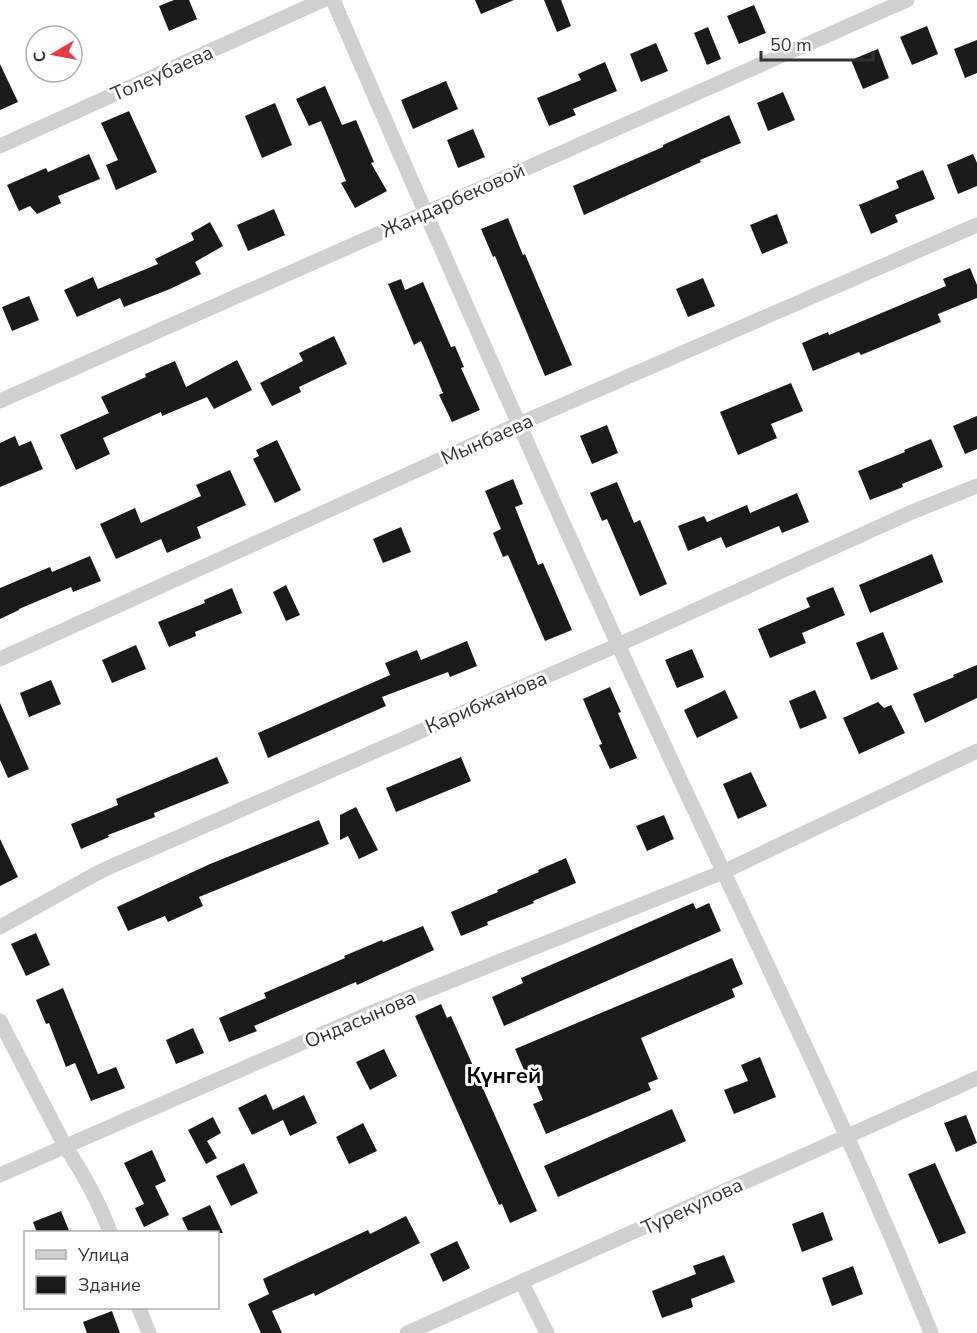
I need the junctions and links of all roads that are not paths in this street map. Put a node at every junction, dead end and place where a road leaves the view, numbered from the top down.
1 (323, 0) edge
2 (333, 0) edge
3 (907, 0) edge
4 (0, 146) edge
5 (425, 213) junction
6 (977, 225) edge
7 (0, 401) edge
8 (519, 424) junction
9 (977, 486) edge
10 (618, 645) junction
11 (0, 658) edge
12 (977, 751) edge
13 (723, 872) junction
14 (0, 927) edge
15 (0, 1021) edge
16 (977, 1078) edge
17 (848, 1135) junction
18 (65, 1146) junction
19 (0, 1175) edge
20 (109, 1231) edge
21 (522, 1283) junction
22 (139, 1309) edge
23 (149, 1333) edge
24 (407, 1333) edge
25 (547, 1333) edge
26 (931, 1333) edge

1 - 4 street, Толеубаева
2 - 5 street
3 - 5 street, Жандарбековой
5 - 7 street, Жандарбековой
5 - 8 street
6 - 8 street, Мынбаева
8 - 10 street
8 - 11 street, Мынбаева
9 - 10 street, Карибжанова
10 - 13 street
10 - 14 street, Карибжанова
12 - 13 street, Ондасынова
13 - 17 street
13 - 18 street, Ондасынова
15 - 18 street
16 - 17 street, Турекулова
17 - 21 street, Турекулова
17 - 26 street
18 - 19 street, Ондасынова
18 - 20 street
21 - 24 street, Турекулова
21 - 25 street
22 - 23 street

